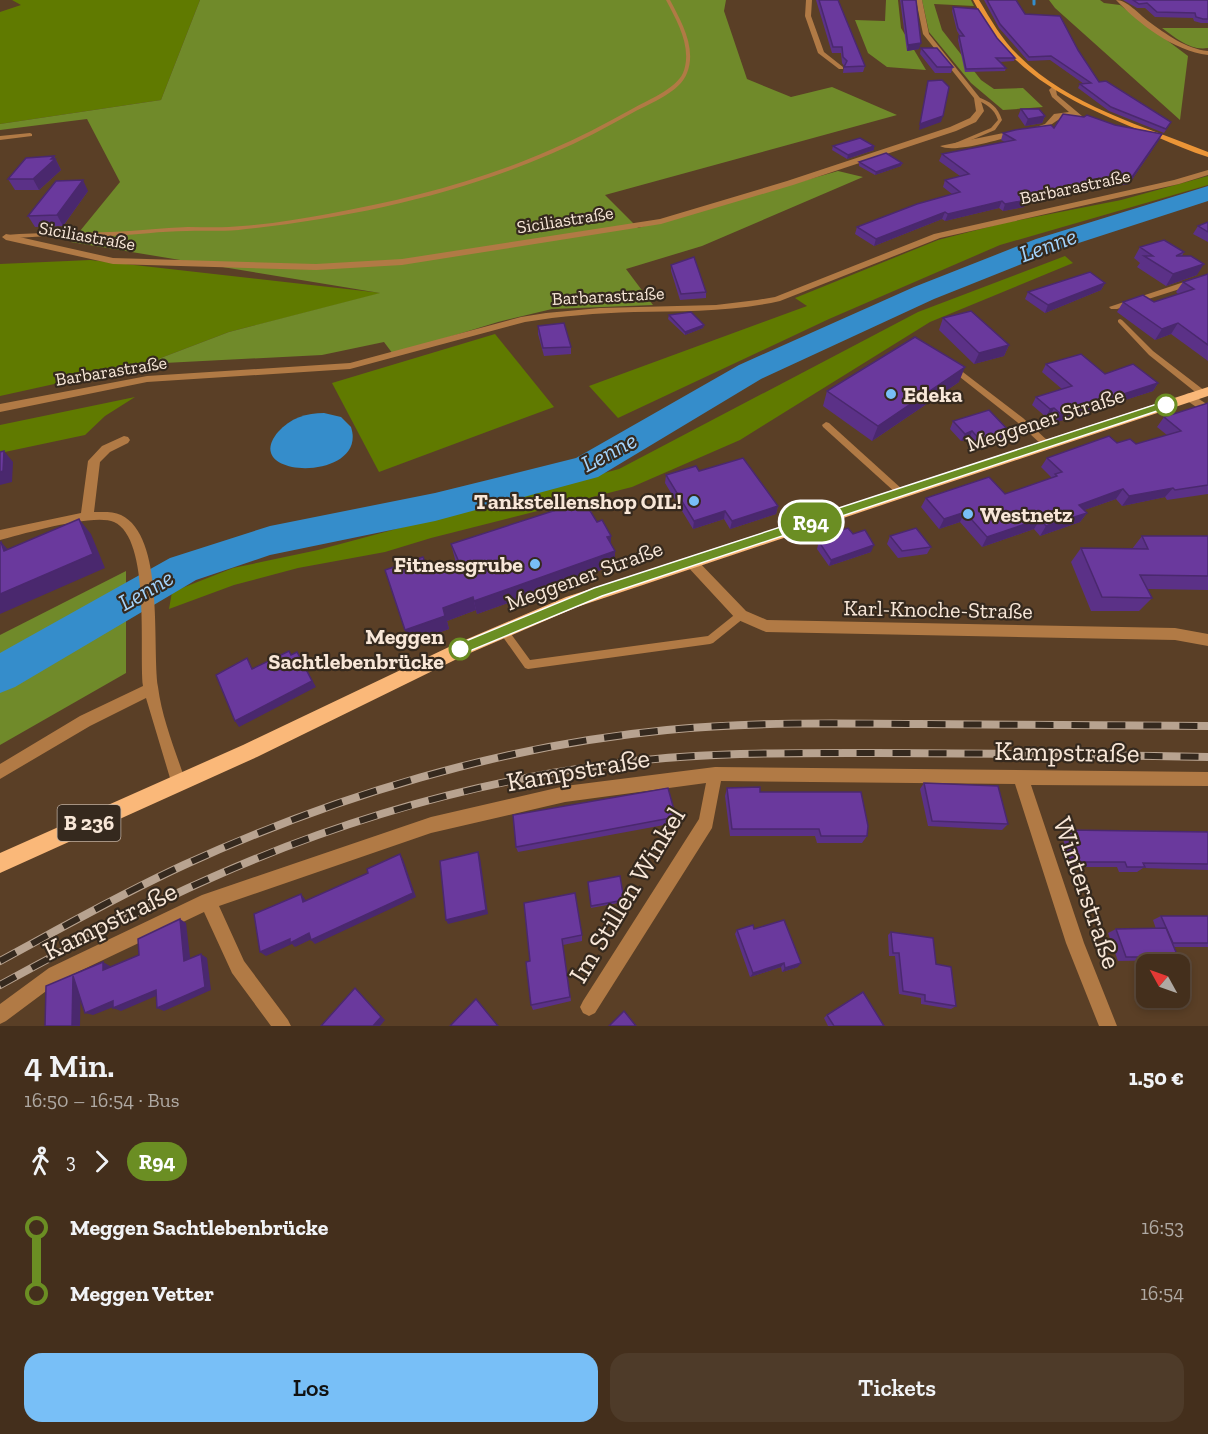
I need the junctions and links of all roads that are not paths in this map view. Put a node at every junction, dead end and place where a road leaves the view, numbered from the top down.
1 (668, 0) edge
2 (809, 0) edge
3 (919, 0) edge
4 (976, 0) edge
5 (1119, 0) edge
6 (1208, 52) edge
7 (841, 68) dead end
8 (1055, 87) junction
9 (977, 98) junction
10 (1074, 113) junction
11 (1086, 119) edge
12 (1110, 126) edge
13 (30, 135) dead end
14 (1159, 135) junction
15 (0, 138) edge
16 (956, 145) junction
17 (944, 146) dead end
18 (1208, 155) edge
19 (1208, 172) edge
20 (6, 237) joint
21 (1208, 277) edge
22 (1114, 307) dead end
23 (1120, 321) dead end
24 (948, 364) edge
25 (1200, 393) edge
26 (0, 408) edge
27 (1208, 411) edge
28 (826, 425) dead end
29 (124, 440) dead end
30 (1045, 443) junction
31 (900, 492) junction
32 (87, 517) junction
33 (0, 535) edge
34 (691, 562) junction
35 (741, 615) junction
36 (503, 630) junction
37 (1208, 639) edge
38 (151, 689) junction
39 (0, 772) edge
40 (715, 774) junction
41 (1020, 777) junction
42 (1208, 779) edge
43 (178, 783) junction
44 (0, 863) edge
45 (208, 901) junction
46 (589, 1007) dead end
47 (0, 1015) edge
48 (282, 1026) edge
49 (1108, 1026) edge

1 - 20 lane
2 - 7 street
3 - 9 street
4 - 8 main road
5 - 6 street
8 - 10 street
8 - 14 main road
9 - 16 lane
9 - 20 street, Siciliastraße
10 - 11 street
10 - 16 street
12 - 14 street
13 - 15 lane
14 - 18 main road
16 - 17 street
19 - 26 street, Barbarastraße
21 - 22 street
23 - 25 lane
24 - 30 lane
25 - 27 street
25 - 30 main road, Meggener Straße / B 236
28 - 31 lane
29 - 32 street
30 - 31 main road, Meggener Straße / B 236
31 - 34 main road, Meggener Straße / B 236
32 - 33 street
32 - 38 street
34 - 35 street, Karl-Knoche-Straße
34 - 36 main road, Meggener Straße / B 236
35 - 36 lane
35 - 37 street, Karl-Knoche-Straße
36 - 43 main road, Meggener Straße / B 236
38 - 39 street
38 - 43 street
40 - 41 street, Kampstraße
40 - 45 street, Kampstraße
40 - 46 street, Im Stillen Winkel
41 - 42 street, Kampstraße
41 - 49 street, Winterstraße
43 - 44 main road, Meggener Straße / B 236
45 - 47 street, Kampstraße
45 - 48 street

